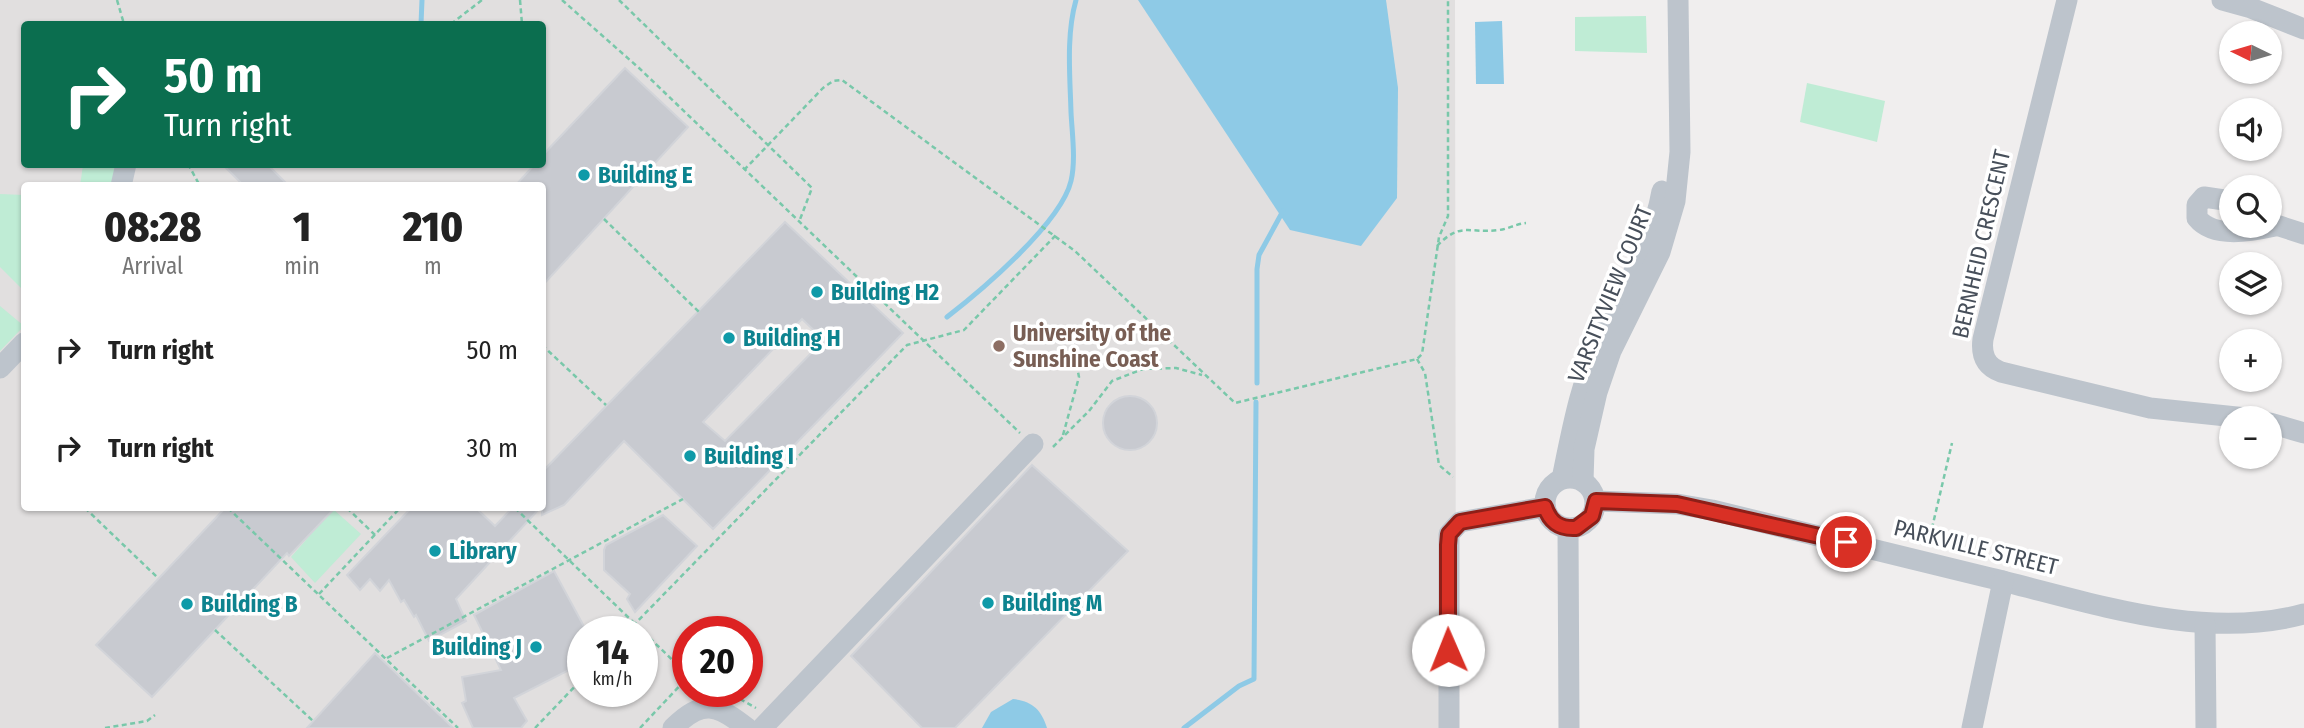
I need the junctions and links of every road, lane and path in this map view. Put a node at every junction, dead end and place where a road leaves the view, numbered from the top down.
1 (117, 0) edge
2 (482, 0) edge
3 (520, 0) edge
4 (562, 0) edge
5 (619, 0) edge
6 (1448, 0) edge
7 (1667, 0) edge
8 (1678, 0) edge
9 (2067, 0) edge
10 (2222, 0) edge
11 (123, 21) edge
12 (455, 21) edge
13 (522, 21) edge
14 (2304, 29) edge
15 (1672, 53) junction
16 (770, 144) junction
17 (744, 170) junction
18 (2219, 199) edge
19 (604, 219) dead end
20 (799, 222) junction
21 (1525, 223) dead end
22 (2219, 228) edge
23 (2282, 228) edge
24 (2304, 234) edge
25 (1057, 236) junction
26 (1437, 246) junction
27 (699, 312) dead end
28 (923, 343) junction
29 (21, 346) edge
30 (546, 349) edge
31 (1417, 359) junction
32 (1077, 367) dead end
33 (0, 368) edge
34 (1205, 376) junction
35 (606, 405) dead end
36 (2219, 415) edge
37 (2282, 427) edge
38 (2304, 433) edge
39 (1063, 435) junction
40 (1952, 443) dead end
41 (1033, 444) junction
42 (1453, 477) dead end
43 (1573, 480) junction
44 (683, 499) dead end
45 (1596, 501) junction
46 (1545, 507) junction
47 (88, 511) edge
48 (232, 511) edge
49 (350, 511) edge
50 (397, 511) edge
51 (518, 511) edge
52 (1568, 529) junction
53 (375, 535) junction
54 (571, 559) junction
55 (1924, 562) junction
56 (158, 578) dead end
57 (2003, 581) junction
58 (318, 594) junction
59 (2304, 614) edge
60 (628, 616) edge
61 (642, 616) edge
62 (2205, 624) junction
63 (215, 630) dead end
64 (658, 646) edge
65 (387, 658) junction
66 (672, 660) edge
67 (672, 693) edge
68 (567, 695) edge
69 (155, 715) dead end
70 (313, 721) dead end
71 (768, 722) edge
72 (105, 728) edge
73 (458, 728) edge
74 (535, 728) edge
75 (640, 728) edge
76 (673, 728) edge
77 (747, 728) edge
78 (1450, 728) edge
79 (1569, 728) edge
80 (1972, 728) edge
81 (2206, 728) edge

1 - 11 path
2 - 12 path
3 - 13 path
4 - 17 path
5 - 16 path
6 - 26 path
7 - 15 street, VARSITYVIEW COURT
8 - 15 street, VARSITYVIEW COURT
9 - 36 street, BERNHEID CRESCENT
10 - 14 street
15 - 43 street, VARSITYVIEW COURT
16 - 17 path
16 - 20 path
16 - 25 path
17 - 20 path
18 - 22 street
19 - 27 path
20 - 28 path
21 - 26 path
23 - 24 street
25 - 28 path
25 - 34 path
26 - 31 path
28 - 41 path
28 - 61 path
29 - 33 street
30 - 35 path
31 - 34 path
31 - 42 path
32 - 39 path
34 - 39 path
37 - 38 street
39 - 41 path
40 - 55 path
41 - 71 street
43 - 45 street
43 - 46 street
44 - 54 path
45 - 52 street
45 - 55 street, PARKVILLE STREET
46 - 52 street
46 - 78 street
47 - 56 path
48 - 58 path
49 - 53 path
50 - 53 path
51 - 54 path
52 - 79 street
53 - 58 path
54 - 60 path
54 - 65 path
55 - 57 street, PARKVILLE STREET
57 - 62 street, PARKVILLE STREET
57 - 80 street
58 - 65 path
59 - 62 street, PARKVILLE STREET
62 - 81 street
63 - 70 path
64 - 66 path
65 - 73 path
67 - 75 path
68 - 74 path
69 - 72 path
76 - 77 street

